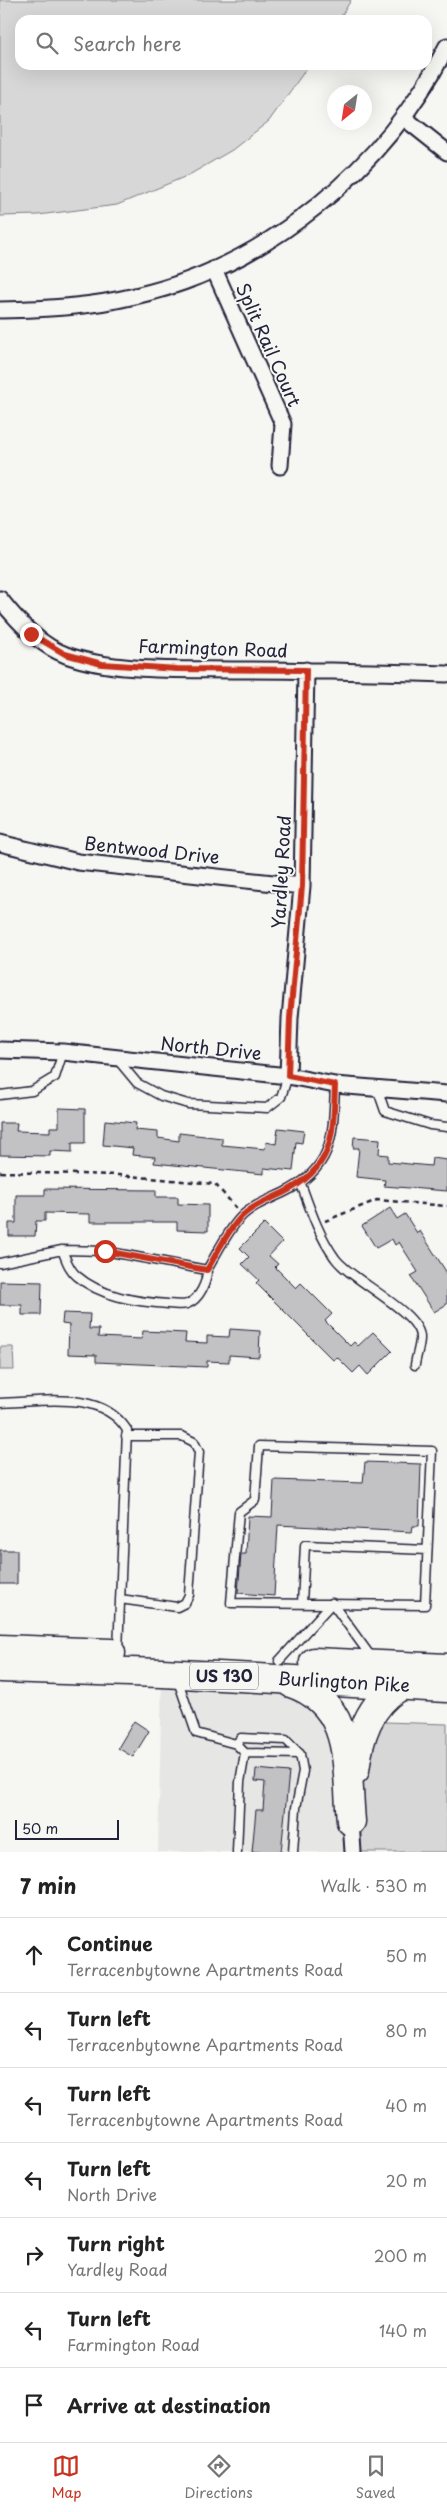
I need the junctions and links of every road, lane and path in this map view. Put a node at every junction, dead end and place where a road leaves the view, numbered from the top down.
1 (447, 46) edge
2 (403, 117) junction
3 (447, 152) edge
4 (214, 269) junction
5 (0, 310) edge
6 (280, 466) dead end
7 (0, 599) edge
8 (306, 670) junction
9 (447, 674) edge
10 (0, 843) edge
11 (302, 886) junction
12 (0, 1050) edge
13 (63, 1052) junction
14 (116, 1058) junction
15 (288, 1076) junction
16 (335, 1085) junction
17 (377, 1088) junction
18 (447, 1094) edge
19 (0, 1095) edge
20 (447, 1127) edge
21 (0, 1172) edge
22 (302, 1184) junction
23 (447, 1206) edge
24 (244, 1215) junction
25 (316, 1224) junction
26 (62, 1250) junction
27 (0, 1263) edge
28 (207, 1270) junction
29 (415, 1364) dead end
30 (0, 1403) edge
31 (126, 1436) junction
32 (427, 1550) junction
33 (120, 1599) junction
34 (302, 1604) junction
35 (332, 1604) junction
36 (118, 1653) junction
37 (377, 1665) junction
38 (3, 1666) edge
39 (447, 1668) edge
40 (278, 1670) junction
41 (175, 1674) junction
42 (399, 1686) junction
43 (447, 1688) edge
44 (236, 1744) junction
45 (245, 1753) junction
46 (300, 1754) junction
47 (351, 1821) junction
48 (237, 1852) edge
49 (293, 1852) edge
50 (353, 1852) edge

1 - 2 street
2 - 3 street
2 - 4 street
4 - 5 street
4 - 6 street, Split Rail Court
7 - 8 street, Farmington Road
8 - 9 street, Farmington Road
8 - 11 street, Yardley Road
10 - 11 street, Bentwood Drive
11 - 15 street, Yardley Road
12 - 13 street, North Drive
13 - 14 street, North Drive
13 - 19 lane
14 - 15 street, North Drive
14 - 15 lane
15 - 16 street, North Drive
16 - 17 street, North Drive
16 - 22 lane
17 - 18 street, North Drive
17 - 20 lane
21 - 24 path
22 - 24 lane
22 - 25 lane
23 - 25 path
24 - 28 lane
25 - 29 lane
26 - 27 lane
26 - 28 lane
26 - 28 lane
30 - 31 lane
31 - 33 lane
31 - 33 lane
32 - 34 lane
32 - 34 lane
32 - 35 lane
33 - 36 lane
34 - 35 lane
35 - 37 lane
35 - 40 lane
36 - 38 highway, Burlington Pike / US 130
36 - 40 highway, Burlington Pike / US 130
37 - 39 highway, Burlington Pike / US 130
37 - 40 highway, Burlington Pike / US 130
38 - 41 highway, Burlington Pike / US 130
40 - 41 highway, Burlington Pike / US 130
40 - 42 highway, Burlington Pike / US 130
40 - 47 highway
41 - 44 lane
42 - 43 highway, Burlington Pike / US 130
42 - 47 highway
44 - 45 lane
44 - 46 lane
45 - 46 lane
45 - 48 lane
46 - 49 lane
47 - 50 street

